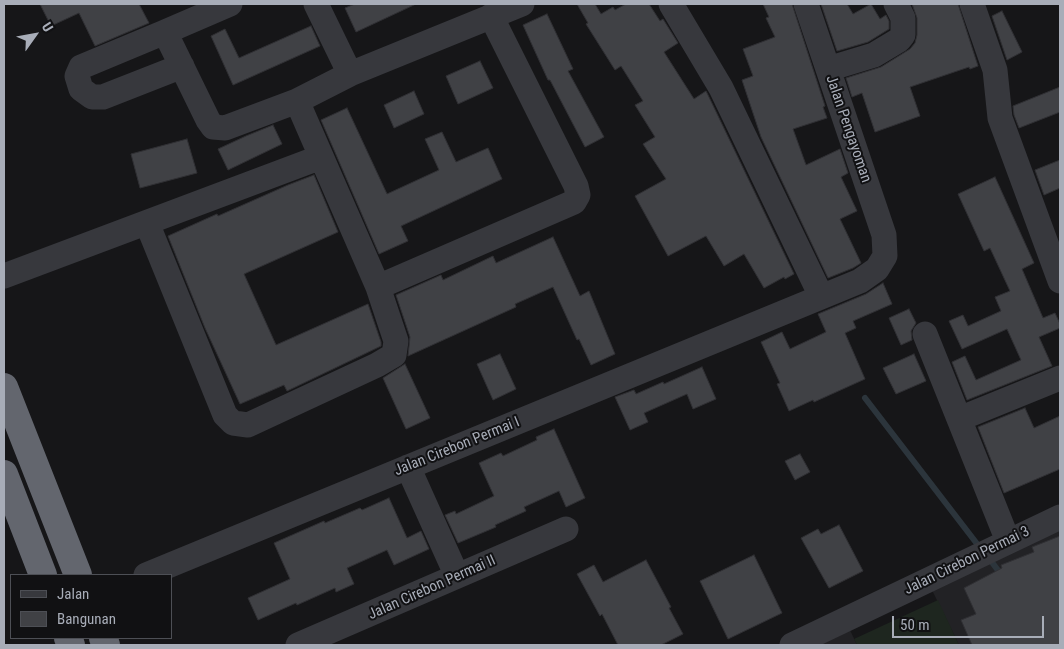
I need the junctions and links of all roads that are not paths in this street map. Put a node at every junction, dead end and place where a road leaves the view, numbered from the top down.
1 (230, 4) edge
2 (316, 4) edge
3 (522, 4) edge
4 (671, 4) edge
5 (806, 4) edge
6 (896, 4) edge
7 (972, 4) edge
8 (491, 16) junction
9 (165, 32) junction
10 (182, 66) junction
11 (828, 69) junction
12 (350, 74) junction
13 (297, 101) junction
14 (321, 158) junction
15 (147, 223) junction
16 (885, 256) joint
17 (4, 276) edge
18 (1060, 281) edge
19 (378, 287) junction
20 (821, 296) junction
21 (925, 334) dead end
22 (1060, 378) edge
23 (4, 387) edge
24 (959, 419) junction
25 (408, 467) junction
26 (4, 474) edge
27 (1060, 517) edge
28 (566, 529) dead end
29 (992, 549) junction
30 (43, 574) edge
31 (78, 574) edge
32 (148, 574) edge
33 (457, 576) junction
34 (298, 645) edge
35 (792, 645) edge

1 - 9 street
2 - 12 street
3 - 8 street
4 - 20 street
5 - 11 street, Jalan Pengayoman
6 - 11 street
7 - 18 street
8 - 12 street
8 - 19 street
9 - 10 street
9 - 10 street
10 - 13 street
11 - 16 street, Jalan Pengayoman
12 - 13 street
13 - 14 street
14 - 15 street
14 - 19 street
15 - 17 street
15 - 19 street
16 - 20 street, Jalan Cirebon Permai I
20 - 25 street, Jalan Cirebon Permai I
21 - 24 street
22 - 24 street
23 - 31 highway
24 - 29 street
25 - 32 street, Jalan Cirebon Permai I
25 - 33 street
26 - 30 highway
27 - 29 street, Jalan Cirebon Permai 3
28 - 33 street, Jalan Cirebon Permai II
29 - 35 street, Jalan Cirebon Permai 3
33 - 34 street, Jalan Cirebon Permai II

